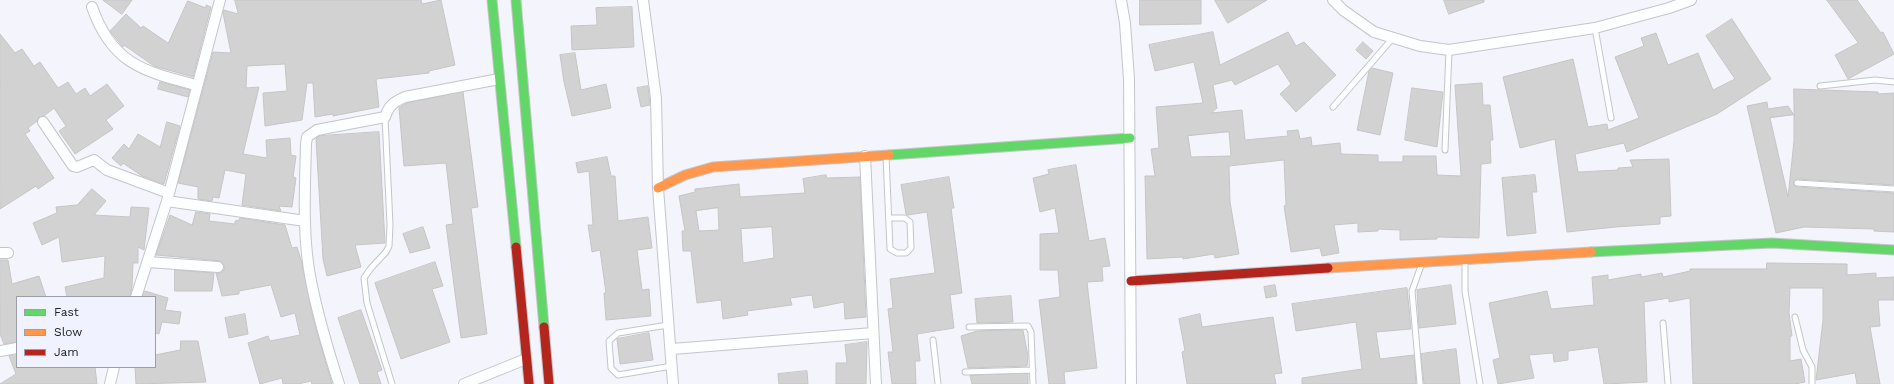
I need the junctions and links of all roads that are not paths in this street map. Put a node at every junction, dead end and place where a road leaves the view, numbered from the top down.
1 (220, 0) edge
2 (492, 0) edge
3 (516, 0) edge
4 (643, 0) edge
5 (1121, 0) edge
6 (1333, 0) edge
7 (1691, 0) edge
8 (92, 7) dead end
9 (1595, 28) junction
10 (1392, 38) junction
11 (1449, 50) junction
12 (499, 79) junction
13 (1894, 82) edge
14 (196, 85) junction
15 (1820, 86) dead end
16 (1333, 107) dead end
17 (385, 117) junction
18 (1611, 118) dead end
19 (44, 122) dead end
20 (1130, 138) junction
21 (1445, 150) dead end
22 (886, 155) junction
23 (865, 156) junction
24 (1797, 183) dead end
25 (658, 188) junction
26 (1894, 189) edge
27 (168, 197) junction
28 (889, 218) junction
29 (305, 221) junction
30 (1894, 250) edge
31 (1466, 259) junction
32 (148, 262) junction
33 (1423, 262) junction
34 (218, 267) dead end
35 (1130, 281) junction
36 (136, 296) edge
37 (1795, 317) dead end
38 (1663, 323) dead end
39 (668, 325) junction
40 (969, 327) dead end
41 (873, 333) junction
42 (933, 340) dead end
43 (16, 348) edge
44 (672, 349) junction
45 (0, 351) edge
46 (526, 359) junction
47 (672, 366) junction
48 (114, 368) edge
49 (1033, 370) junction
50 (965, 372) dead end
51 (110, 384) edge
52 (339, 384) edge
53 (392, 384) edge
54 (464, 384) edge
55 (529, 384) edge
56 (549, 384) edge
57 (673, 384) edge
58 (876, 384) edge
59 (938, 384) edge
60 (1033, 384) edge
61 (1131, 384) edge
62 (1420, 384) edge
63 (1480, 384) edge
64 (1668, 384) edge
65 (1812, 384) edge

1 - 14 street
2 - 12 street
3 - 56 street
4 - 25 street
5 - 20 street
6 - 10 street
7 - 9 street
8 - 14 street
9 - 11 street
9 - 18 lane
10 - 11 street
10 - 16 lane
11 - 21 lane
12 - 17 street
12 - 46 street
13 - 15 lane
14 - 27 street
17 - 29 street
17 - 53 lane
19 - 27 street
20 - 22 street
20 - 35 street
22 - 23 street
22 - 28 lane
23 - 25 street
23 - 41 street
24 - 26 lane
25 - 39 street
27 - 29 street
27 - 32 street
28 - 28 lane
29 - 52 street
30 - 31 street
31 - 33 street
31 - 63 lane
32 - 34 street
32 - 36 street
33 - 35 street
33 - 62 lane
35 - 61 street
37 - 65 lane
38 - 64 lane
39 - 44 street
39 - 47 lane
40 - 49 lane
41 - 44 street
41 - 58 street
42 - 59 lane
43 - 45 street
44 - 47 street
46 - 54 street
46 - 55 street
47 - 57 street
48 - 51 street
49 - 50 lane
49 - 60 lane

